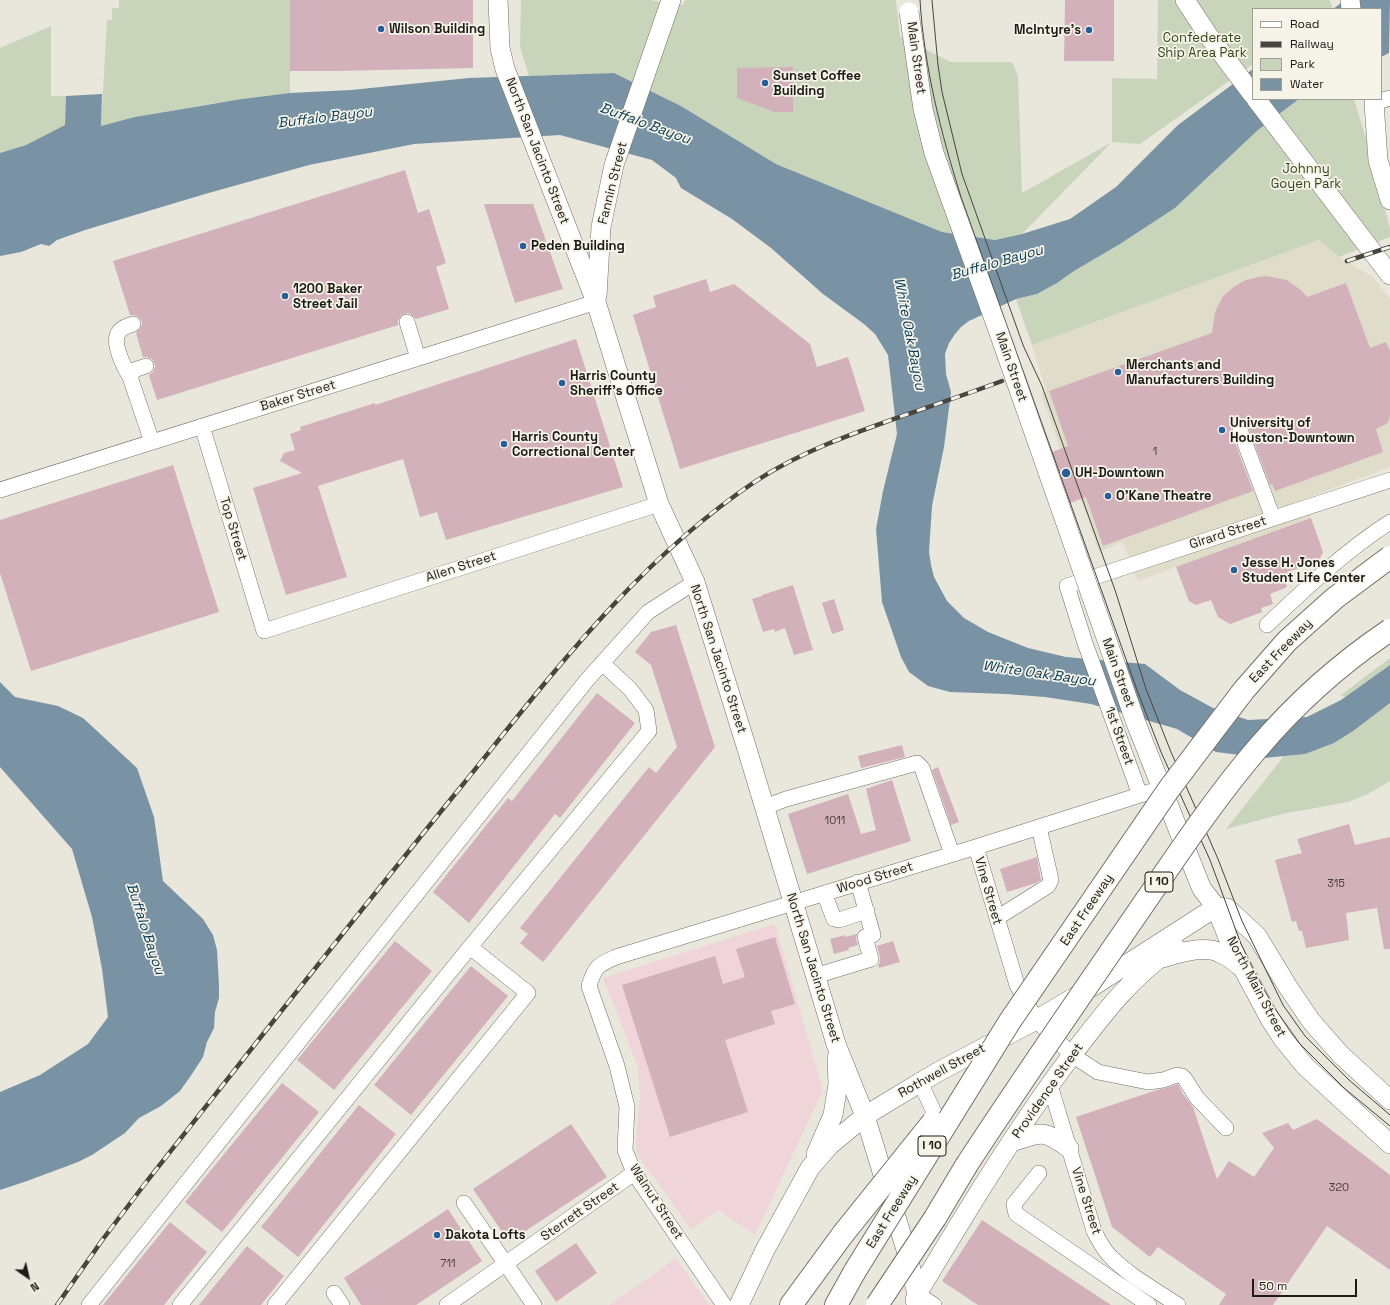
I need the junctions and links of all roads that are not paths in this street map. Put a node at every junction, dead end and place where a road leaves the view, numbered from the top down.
1 (498, 0) edge
2 (671, 0) edge
3 (1185, 0) edge
4 (910, 4) edge
5 (1252, 94) edge
6 (1257, 100) edge
7 (1379, 100) edge
8 (1390, 147) edge
9 (1390, 200) edge
10 (1390, 275) edge
11 (596, 302) junction
12 (406, 322) dead end
13 (133, 324) dead end
14 (418, 358) junction
15 (146, 366) dead end
16 (130, 377) junction
17 (202, 426) junction
18 (1240, 430) dead end
19 (152, 442) junction
20 (1390, 480) edge
21 (0, 490) edge
22 (659, 504) junction
23 (1273, 518) junction
24 (1390, 522) edge
25 (1390, 557) edge
26 (695, 582) junction
27 (1067, 586) joint
28 (1267, 625) dead end
29 (1390, 630) edge
30 (264, 631) joint
31 (602, 663) junction
32 (1136, 723) joint
33 (1162, 788) junction
34 (1140, 795) junction
35 (765, 807) junction
36 (1039, 827) junction
37 (976, 847) junction
38 (952, 854) junction
39 (858, 882) junction
40 (824, 893) junction
41 (793, 903) junction
42 (1216, 907) junction
43 (867, 911) junction
44 (996, 918) junction
45 (470, 947) junction
46 (1159, 959) junction
47 (1243, 968) junction
48 (593, 973) joint
49 (815, 976) junction
50 (1036, 1020) junction
51 (1010, 1021) junction
52 (1072, 1055) junction
53 (842, 1073) junction
54 (920, 1082) junction
55 (1050, 1085) junction
56 (1390, 1100) edge
57 (865, 1116) junction
58 (940, 1125) dead end
59 (1226, 1128) dead end
60 (1012, 1142) junction
61 (1390, 1144) edge
62 (1069, 1148) junction
63 (810, 1168) junction
64 (634, 1173) junction
65 (1039, 1173) dead end
66 (464, 1203) dead end
67 (935, 1218) junction
68 (1101, 1244) junction
69 (506, 1264) junction
70 (1091, 1266) junction
71 (334, 1293) dead end
72 (915, 1299) edge
73 (792, 1303) edge
74 (89, 1305) edge
75 (180, 1305) edge
76 (275, 1305) edge
77 (342, 1305) edge
78 (447, 1305) edge
79 (534, 1305) edge
80 (724, 1305) edge
81 (739, 1305) edge
82 (836, 1305) edge
83 (877, 1305) edge
84 (895, 1305) edge
85 (934, 1305) edge
86 (1149, 1305) edge
87 (1178, 1305) edge

1 - 11 main road, North San Jacinto Street
2 - 11 main road, Fannin Street
3 - 5 main road
4 - 32 main road, Main Street, bridge
6 - 10 main road
7 - 8 main road
7 - 9 main road
11 - 14 street, Baker Street
11 - 22 main road, North San Jacinto Street
12 - 14 street
13 - 16 street
14 - 17 street, Baker Street
15 - 16 street
16 - 19 street
17 - 19 street, Baker Street
17 - 30 street, Top Street
18 - 23 street
19 - 21 street, Baker Street
20 - 23 street, Girard Street
22 - 26 main road, North San Jacinto Street
22 - 30 street, Allen Street
23 - 27 street, Girard Street
24 - 28 street
25 - 51 highway, East Freeway / I 10, bridge
26 - 31 street
26 - 35 main road, North San Jacinto Street
27 - 34 street, 1st Street
29 - 67 highway, I 10, bridge
31 - 45 street
31 - 74 street
32 - 33 main road, North Main Street
33 - 34 street, Wood Street
33 - 42 main road, North Main Street
34 - 36 street, Wood Street
35 - 38 street
35 - 41 main road, North San Jacinto Street
36 - 37 street, Wood Street
36 - 44 street
37 - 38 street, Wood Street
37 - 44 street, Vine Street
38 - 39 street, Wood Street
39 - 40 street, Wood Street
39 - 43 street
40 - 41 street, Wood Street
40 - 43 street
41 - 48 street, Wood Street
41 - 49 main road, North San Jacinto Street
42 - 46 main road, Providence Street
42 - 47 main road, North Main Street
42 - 50 main road, Rothwell Street
42 - 56 main road, North Main Street
43 - 49 street
44 - 50 street, Vine Street
45 - 75 street
45 - 76 street
46 - 47 main road
46 - 52 main road, Providence Street
47 - 61 main road, North Main Street
48 - 64 street, Walnut Street
49 - 53 main road, North San Jacinto Street
50 - 52 street, Vine Street
50 - 54 main road, Rothwell Street
51 - 73 highway, bridge
51 - 82 highway, East Freeway / I 10, bridge
52 - 55 main road, Providence Street
52 - 59 street, Vine Street
53 - 57 main road
53 - 63 main road
54 - 57 main road, Rothwell Street
54 - 58 street
55 - 60 main road, Providence Street
55 - 62 street, Vine Street
57 - 63 main road, Rothwell Street
57 - 72 main road
60 - 62 main road
60 - 72 main road, Providence Street
62 - 68 street, Vine Street
63 - 81 main road, Rothwell Street
64 - 69 street, Sterrett Street
64 - 80 street, Walnut Street
65 - 70 street
66 - 69 street
67 - 83 highway, I 10, bridge
67 - 84 highway, bridge
68 - 70 street
68 - 87 street, Vine Street
69 - 78 street, Sterrett Street
69 - 79 street
70 - 86 street
71 - 77 street
72 - 85 street

